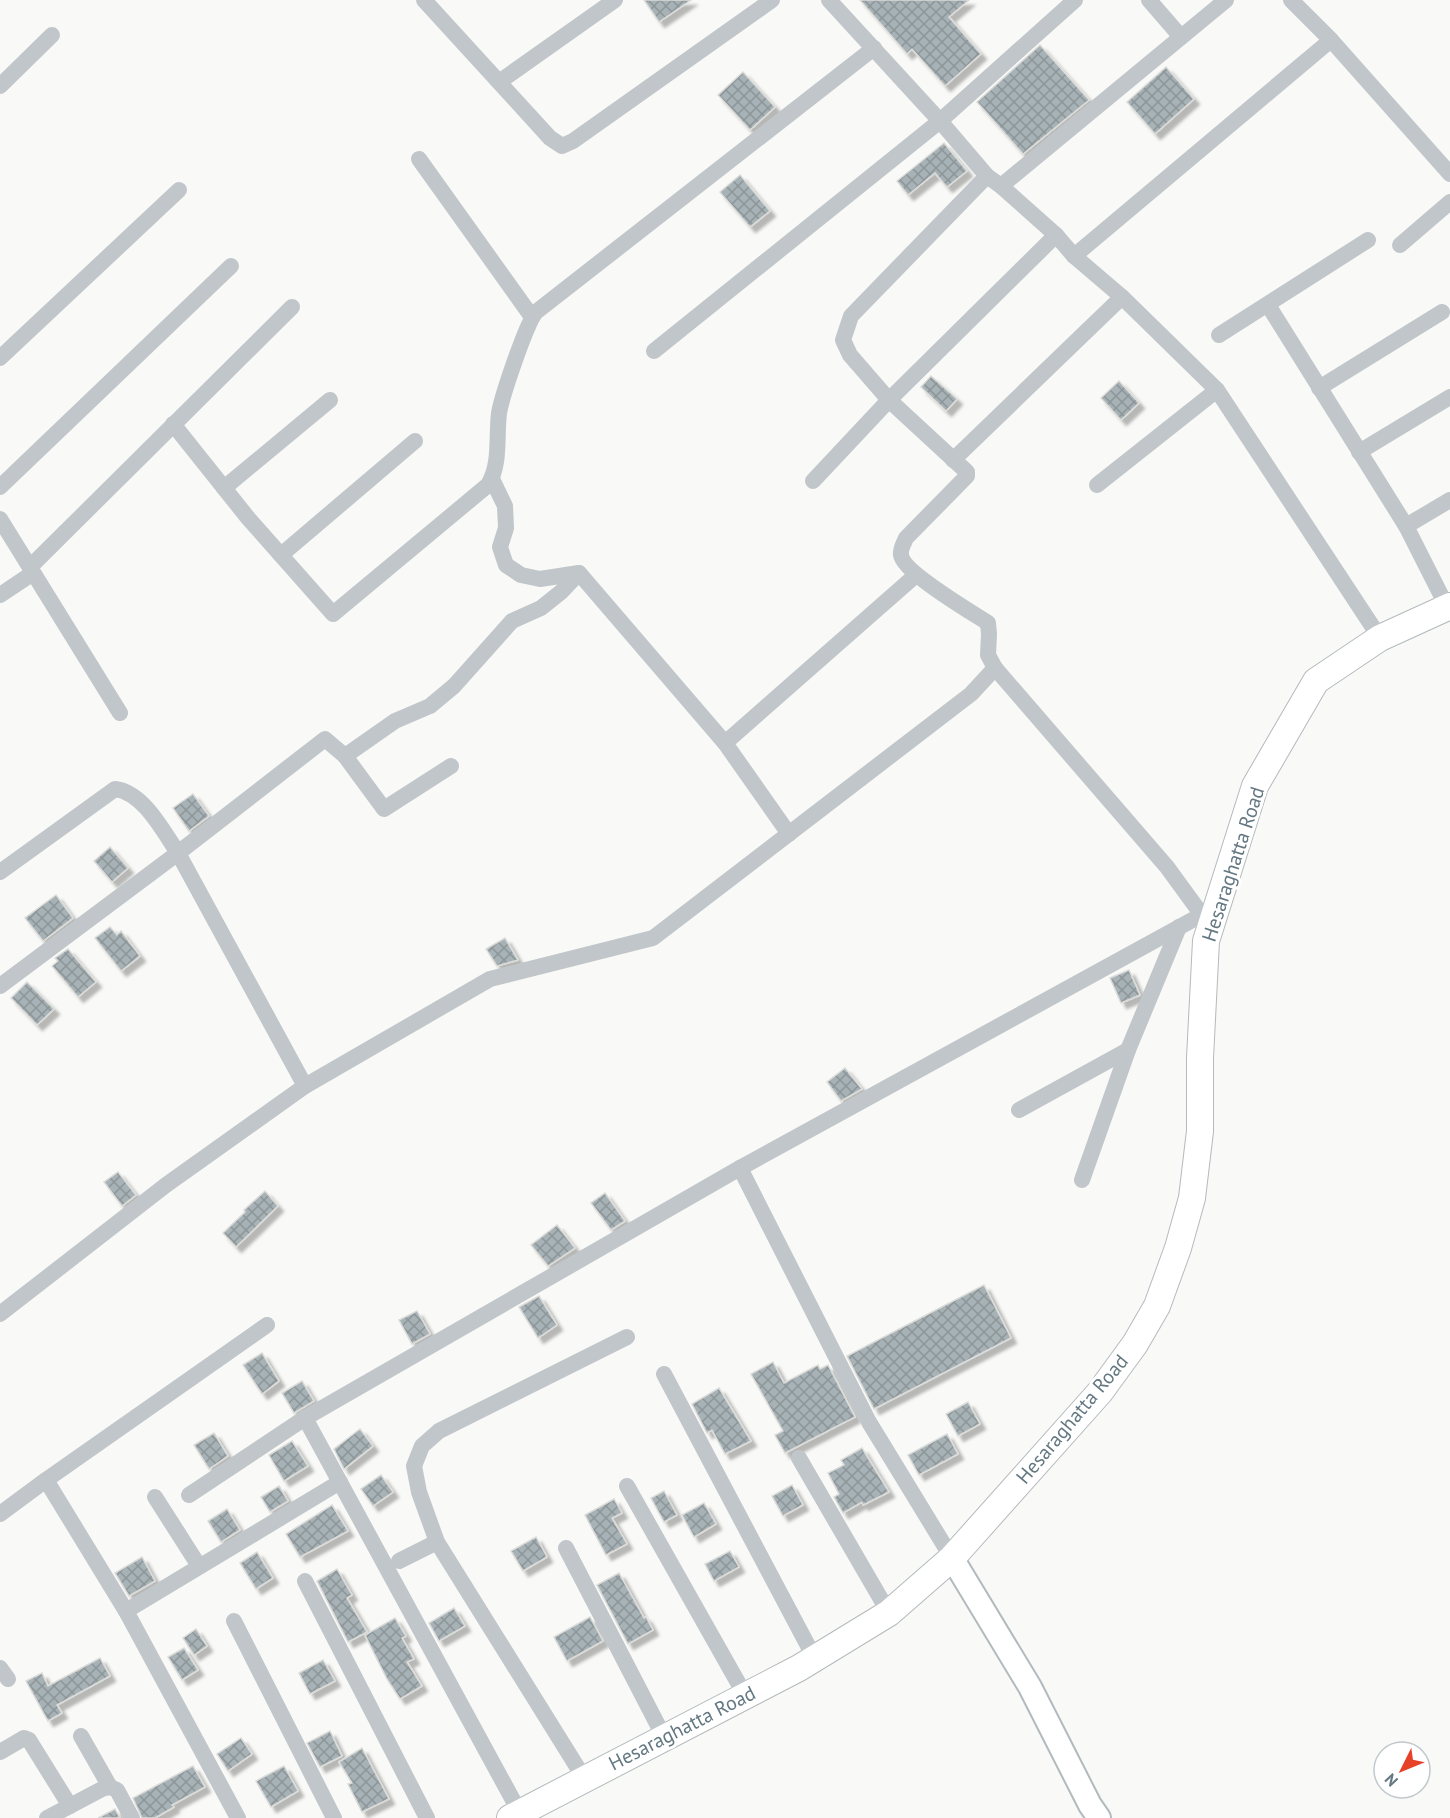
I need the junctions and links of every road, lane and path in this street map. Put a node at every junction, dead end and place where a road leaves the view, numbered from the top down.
1 (615, 0) edge
2 (772, 0) edge
3 (829, 0) edge
4 (1075, 0) edge
5 (1149, 0) edge
6 (1226, 0) edge
7 (1291, 0) edge
8 (431, 2) edge
9 (52, 35) dead end
10 (1181, 37) junction
11 (1331, 40) junction
12 (874, 48) junction
13 (499, 82) junction
14 (0, 86) edge
15 (940, 121) junction
16 (419, 159) dead end
17 (1450, 174) edge
18 (994, 181) junction
19 (179, 190) dead end
20 (1450, 202) edge
21 (1056, 235) junction
22 (1368, 240) dead end
23 (1400, 245) dead end
24 (1074, 256) junction
25 (231, 266) dead end
26 (1122, 297) junction
27 (1268, 305) junction
28 (292, 306) dead end
29 (1442, 312) dead end
30 (532, 317) junction
31 (1219, 335) dead end
32 (654, 351) dead end
33 (0, 358) edge
34 (1319, 388) junction
35 (1217, 390) junction
36 (1450, 397) edge
37 (330, 400) dead end
38 (889, 400) junction
39 (174, 424) junction
40 (415, 441) dead end
41 (1359, 452) junction
42 (953, 460) junction
43 (492, 479) junction
44 (813, 481) dead end
45 (1097, 485) dead end
46 (0, 487) edge
47 (224, 488) junction
48 (1450, 500) edge
49 (0, 519) edge
50 (1406, 526) junction
51 (281, 555) junction
52 (32, 570) junction
53 (579, 573) junction
54 (916, 575) junction
55 (0, 595) edge
56 (1448, 607) edge
57 (1380, 638) junction
58 (994, 668) junction
59 (120, 712) dead end
60 (725, 743) junction
61 (345, 756) junction
62 (451, 766) dead end
63 (789, 834) junction
64 (178, 853) junction
65 (0, 872) edge
66 (1209, 911) junction
67 (1179, 927) junction
68 (0, 986) edge
69 (1128, 1050) junction
70 (305, 1086) junction
71 (1019, 1110) dead end
72 (740, 1167) junction
73 (1082, 1180) dead end
74 (0, 1314) edge
75 (267, 1325) dead end
76 (627, 1337) dead end
77 (664, 1374) dead end
78 (305, 1418) junction
79 (799, 1458) dead end
80 (46, 1480) junction
81 (340, 1482) junction
82 (627, 1486) dead end
83 (189, 1495) dead end
84 (155, 1497) dead end
85 (0, 1515) edge
86 (437, 1542) junction
87 (566, 1548) dead end
88 (952, 1558) junction
89 (399, 1561) dead end
90 (200, 1566) junction
91 (305, 1581) dead end
92 (126, 1611) junction
93 (889, 1613) junction
94 (234, 1621) dead end
95 (815, 1659) junction
96 (745, 1695) junction
97 (81, 1736) dead end
98 (664, 1737) junction
99 (0, 1752) edge
100 (584, 1778) junction
101 (110, 1787) junction
102 (70, 1806) junction
103 (515, 1815) edge
104 (47, 1818) edge
105 (132, 1818) edge
106 (238, 1818) edge
107 (334, 1818) edge
108 (427, 1818) edge
109 (1099, 1818) edge

1 - 13 street
2 - 13 street
3 - 12 street
4 - 15 street
5 - 10 street
6 - 10 street
7 - 11 street
8 - 13 street
9 - 14 street
10 - 18 street
11 - 17 street
11 - 24 street
12 - 15 street
12 - 30 street
15 - 18 street
15 - 32 street
16 - 30 street
18 - 21 street
18 - 38 street
19 - 33 street
20 - 23 street
21 - 24 street
21 - 38 street
22 - 27 street
24 - 26 street
25 - 46 street
26 - 35 street
26 - 42 street
27 - 31 street
27 - 34 street
28 - 39 street
29 - 34 street
30 - 43 street
34 - 41 street
35 - 45 street
35 - 57 street
36 - 41 street
37 - 47 street
38 - 42 street
38 - 44 street
39 - 47 street
39 - 52 street
40 - 51 street
41 - 50 street
42 - 54 street
43 - 51 street
43 - 53 street
47 - 51 street
48 - 50 street
49 - 52 street
50 - 56 street
52 - 55 street
52 - 59 street
53 - 60 street
53 - 61 street
54 - 58 street
54 - 60 street
56 - 57 main road, Hesaraghatta Road
57 - 66 main road, Hesaraghatta Road
58 - 63 street
58 - 66 street
60 - 63 street
61 - 62 street
61 - 64 street
63 - 70 street
64 - 65 street
64 - 68 street
64 - 70 street
66 - 67 street
66 - 88 main road, Hesaraghatta Road
67 - 69 street
67 - 72 street
69 - 71 street
69 - 73 street
70 - 74 street
72 - 78 street
72 - 88 street
75 - 80 street
76 - 86 street
77 - 95 street
78 - 81 street
78 - 83 street
79 - 93 street
80 - 85 street
80 - 92 street
81 - 90 street
81 - 103 street
82 - 96 street
84 - 90 street
86 - 89 street
86 - 100 street
87 - 98 street
88 - 93 main road, Hesaraghatta Road
88 - 109 street
90 - 92 street
91 - 108 street
92 - 106 street
93 - 95 main road, Hesaraghatta Road
94 - 107 street
95 - 96 main road, Hesaraghatta Road
96 - 98 main road, Hesaraghatta Road
97 - 101 street
98 - 100 main road, Hesaraghatta Road
99 - 102 street
100 - 103 main road, Hesaraghatta Road
101 - 102 street
101 - 105 street
102 - 104 street

